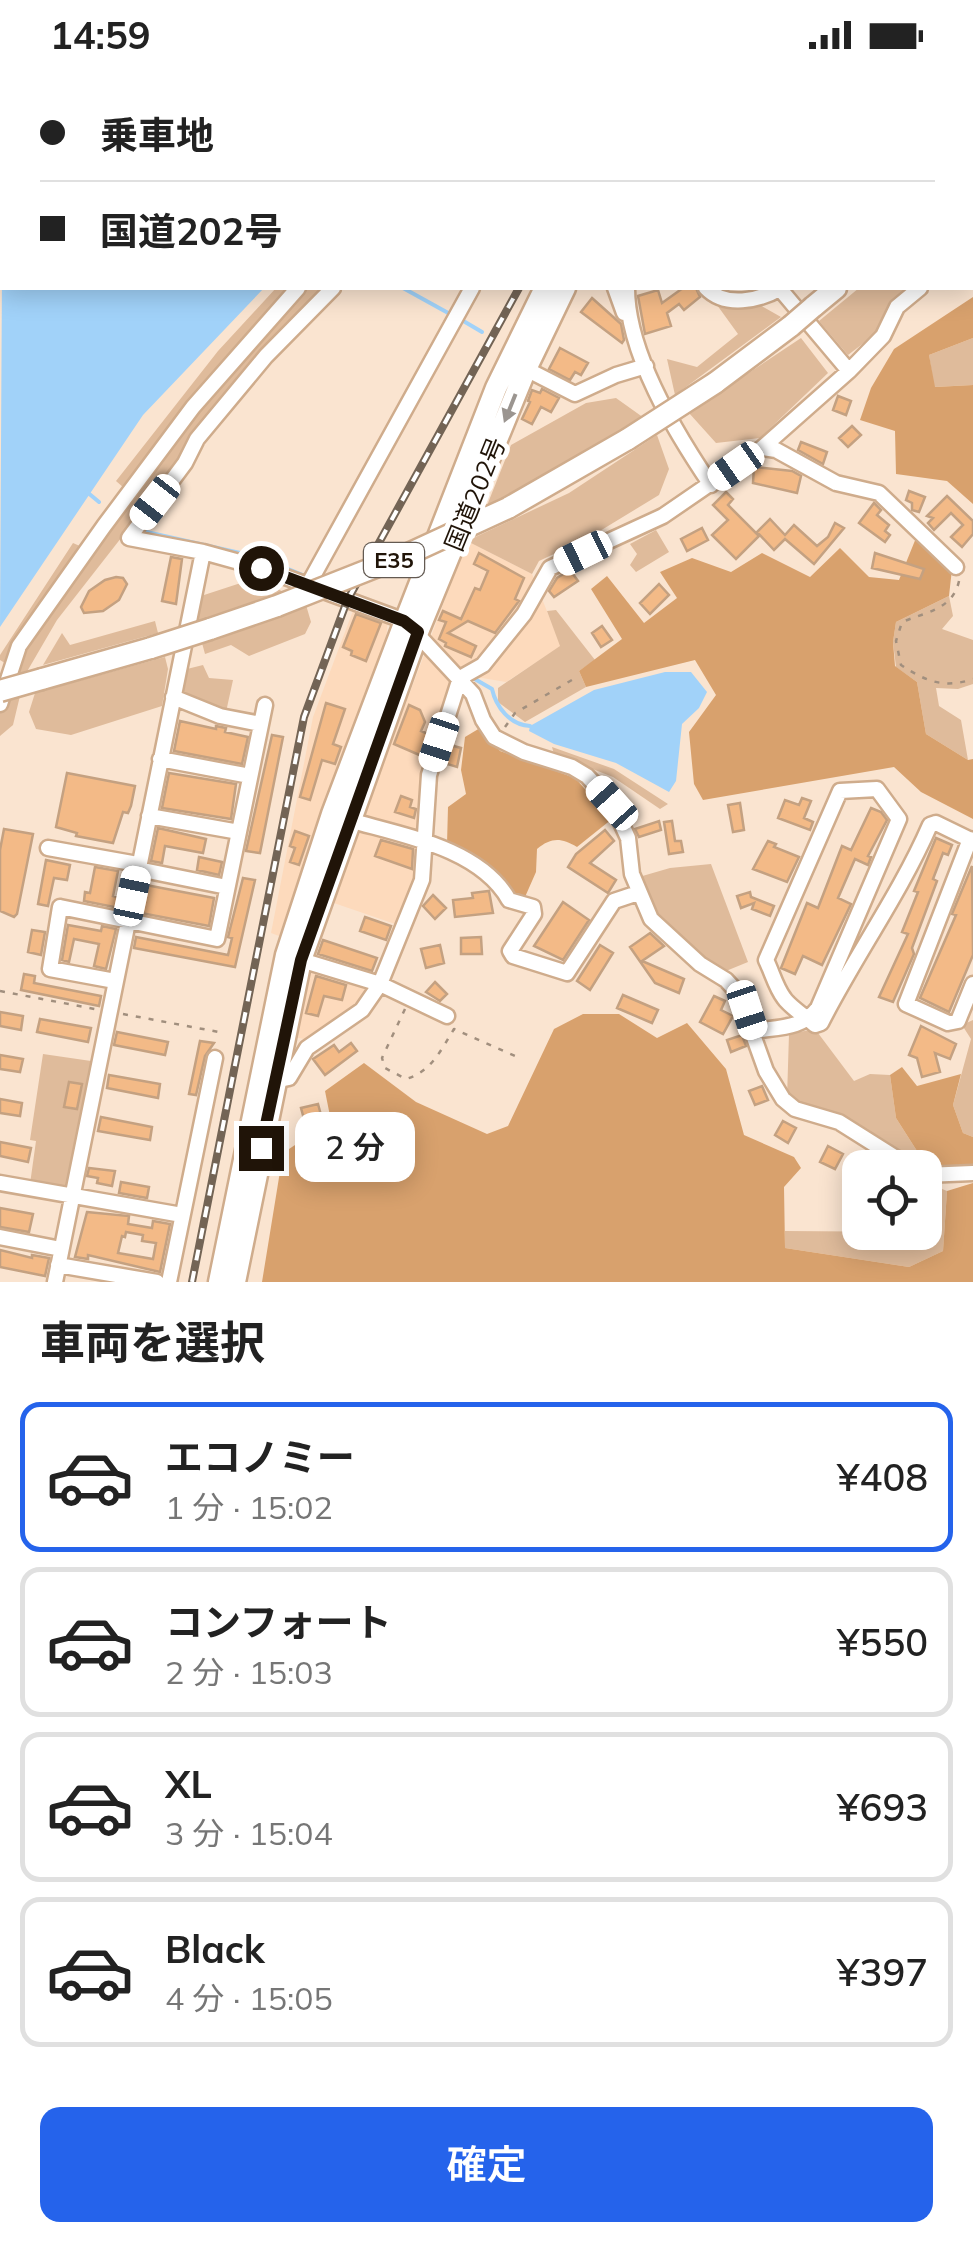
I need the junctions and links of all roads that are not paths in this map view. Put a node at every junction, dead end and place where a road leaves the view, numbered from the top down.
1 (296, 290) edge
2 (331, 290) edge
3 (471, 290) edge
4 (544, 290) edge
5 (564, 290) edge
6 (616, 290) edge
7 (627, 290) edge
8 (708, 290) edge
9 (777, 290) edge
10 (782, 290) edge
11 (834, 290) edge
12 (918, 290) edge
13 (629, 314) junction
14 (646, 366) junction
15 (526, 369) junction
16 (849, 371) junction
17 (762, 448) junction
18 (710, 485) junction
19 (203, 552) junction
20 (956, 567) road end
21 (307, 587) junction
22 (411, 627) junction
23 (460, 678) junction
24 (0, 691) edge
25 (173, 698) junction
26 (0, 704) edge
27 (265, 705) dead end
28 (261, 724) junction
29 (160, 759) junction
30 (250, 776) junction
31 (149, 816) junction
32 (349, 820) junction
33 (238, 832) junction
34 (971, 840) edge
35 (426, 843) junction
36 (48, 848) dead end
37 (138, 869) junction
38 (227, 887) junction
39 (638, 892) junction
40 (126, 923) junction
41 (301, 960) junction
42 (115, 981) junction
43 (380, 984) junction
44 (973, 984) edge
45 (447, 1016) dead end
46 (809, 1020) junction
47 (754, 1031) junction
48 (215, 1058) dead end
49 (274, 1082) junction
50 (883, 1150) edge
51 (973, 1173) edge
52 (942, 1174) edge
53 (0, 1183) edge
54 (70, 1196) junction
55 (182, 1215) junction
56 (0, 1237) edge
57 (61, 1248) junction
58 (58, 1264) junction
59 (55, 1282) edge
60 (156, 1282) edge
61 (168, 1282) edge
62 (219, 1282) edge
63 (235, 1282) edge

1 - 26 street
2 - 19 street
3 - 21 street
4 - 22 highway, 国道202号
5 - 15 highway, 国道202号
6 - 13 street
7 - 13 street
8 - 9 street
10 - 16 street
11 - 24 highway, E35, bridge
12 - 16 street
13 - 14 street
14 - 15 street
14 - 18 street
15 -> 22 highway, 国道202号
16 - 17 street
17 - 18 street
17 - 20 street
18 - 23 street
19 - 21 street
19 - 25 street
21 - 22 street
22 - 23 street
22 - 32 highway, 国道202号
22 - 62 highway, 国道202号
23 - 35 street
23 - 39 street
25 - 28 street
25 - 29 street
27 - 28 street
28 - 30 street
29 - 30 street
29 - 31 street
30 - 33 street
31 - 33 street
31 - 37 street
32 - 35 street
32 - 41 highway, 国道202号
33 - 38 street
34 - 44 street
34 - 46 street
35 - 39 street
35 - 43 street
36 - 37 street
37 - 38 street
37 - 40 street
38 - 40 street
39 - 47 street
40 - 42 street
40 - 42 street
41 - 43 street
41 - 49 highway, 国道202号
42 - 54 street
43 - 45 street
43 - 49 street
46 - 46 street
46 - 47 street
47 - 50 street
48 - 55 street
49 - 63 highway, 国道202号
51 - 52 street
53 - 54 street
54 - 55 street
54 - 57 street
55 - 61 street
56 - 57 street
57 - 58 street
58 - 59 street
58 - 60 street

